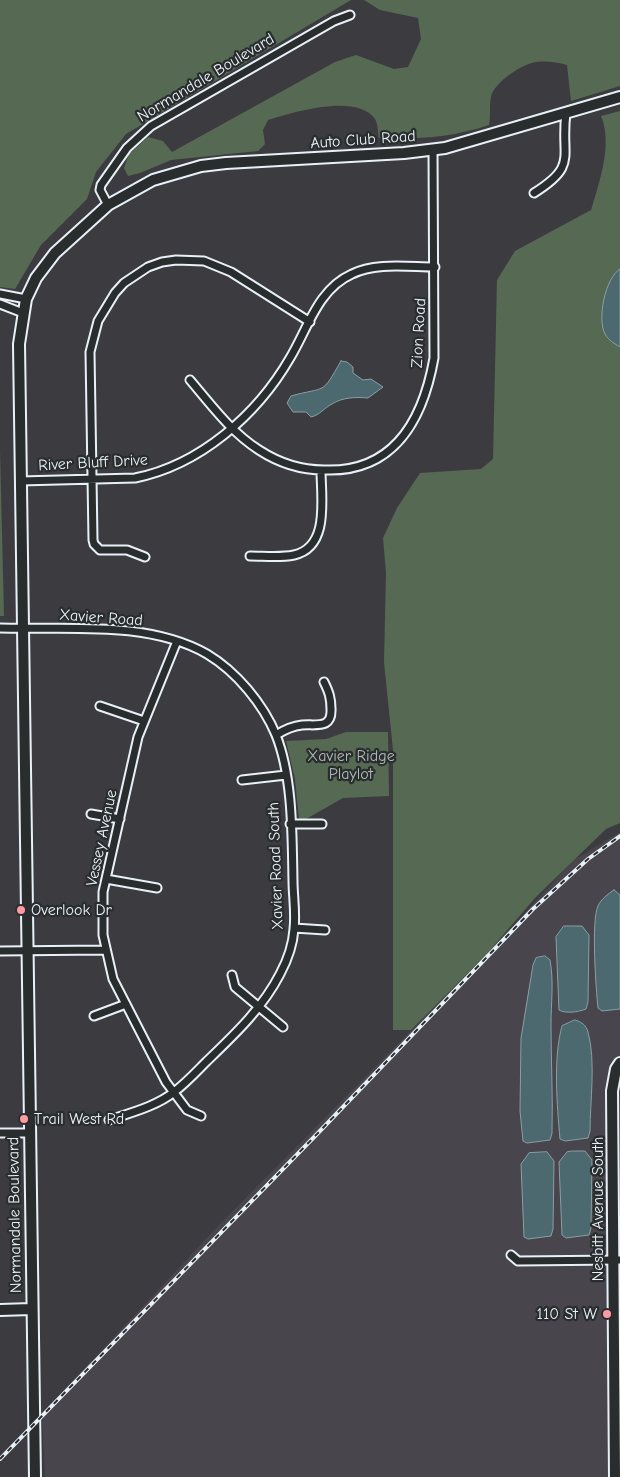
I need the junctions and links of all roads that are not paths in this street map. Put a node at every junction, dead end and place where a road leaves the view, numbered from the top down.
1 (350, 15) dead end
2 (620, 97) edge
3 (566, 113) junction
4 (433, 150) junction
5 (534, 193) dead end
6 (108, 205) junction
7 (435, 267) junction
8 (0, 294) edge
9 (26, 299) junction
10 (0, 304) edge
11 (23, 312) junction
12 (310, 322) junction
13 (190, 380) dead end
14 (230, 429) junction
15 (321, 470) junction
16 (92, 480) junction
17 (20, 481) junction
18 (145, 556) dead end
19 (250, 556) dead end
20 (0, 628) edge
21 (22, 628) junction
22 (177, 641) junction
23 (324, 682) dead end
24 (100, 706) dead end
25 (144, 721) junction
26 (276, 735) junction
27 (286, 775) junction
28 (242, 780) dead end
29 (91, 814) dead end
30 (120, 819) junction
31 (290, 824) junction
32 (322, 824) dead end
33 (106, 879) junction
34 (157, 888) dead end
35 (294, 928) junction
36 (325, 930) dead end
37 (104, 950) junction
38 (0, 951) edge
39 (26, 951) junction
40 (232, 975) dead end
41 (126, 1004) junction
42 (258, 1008) junction
43 (94, 1016) dead end
44 (283, 1027) dead end
45 (620, 1063) edge
46 (174, 1093) junction
47 (201, 1116) dead end
48 (108, 1120) dead end
49 (0, 1133) edge
50 (29, 1133) junction
51 (511, 1255) dead end
52 (617, 1260) edge
53 (31, 1309) junction
54 (0, 1310) edge
55 (35, 1477) edge
56 (615, 1477) edge

1 - 6 street, Normandale Boulevard
2 - 3 street, Auto Club Road
3 - 4 street, Auto Club Road
3 - 5 street
4 - 6 street, Auto Club Road
4 - 7 street, Zion Road
6 - 9 street, Normandale Boulevard
7 - 12 street, River Bluff Drive
7 - 15 street, Zion Road
8 - 9 street
9 - 11 street, Normandale Boulevard
10 - 11 street
11 - 17 street, Normandale Boulevard
12 - 14 street, River Bluff Drive
12 - 16 street
13 - 14 street, Zion Road
14 - 15 street, Zion Road
14 - 16 street, River Bluff Drive
15 - 19 street
16 - 17 street, River Bluff Drive
16 - 18 street
17 - 21 street, Normandale Boulevard
20 - 21 street, Xavier Road
21 - 22 street, Xavier Road
21 - 39 street, Normandale Boulevard
22 - 25 street, Vessey Avenue
22 - 26 street, Xavier Road South
23 - 26 street
24 - 25 street
25 - 30 street, Vessey Avenue
26 - 27 street, Xavier Road South
27 - 28 street
27 - 31 street, Xavier Road South
29 - 30 street
30 - 33 street, Vessey Avenue
31 - 32 street
31 - 35 street, Xavier Road South
33 - 34 street
33 - 37 street, Vessey Avenue
35 - 36 street
35 - 42 street, Xavier Road South
37 - 39 street
37 - 41 street, Vessey Avenue
38 - 39 street
39 - 50 street, Normandale Boulevard
40 - 42 street
41 - 43 street
41 - 46 street, Vessey Avenue
42 - 44 street
42 - 46 street, Xavier Road South
45 - 52 street, Nesbitt Avenue South
46 - 47 street, Vessey Avenue
46 - 48 street, Xavier Road South
49 - 50 street
50 - 53 street, Normandale Boulevard
51 - 52 street
52 - 56 street, Nesbitt Avenue South
53 - 54 street
53 - 55 street, Normandale Boulevard

